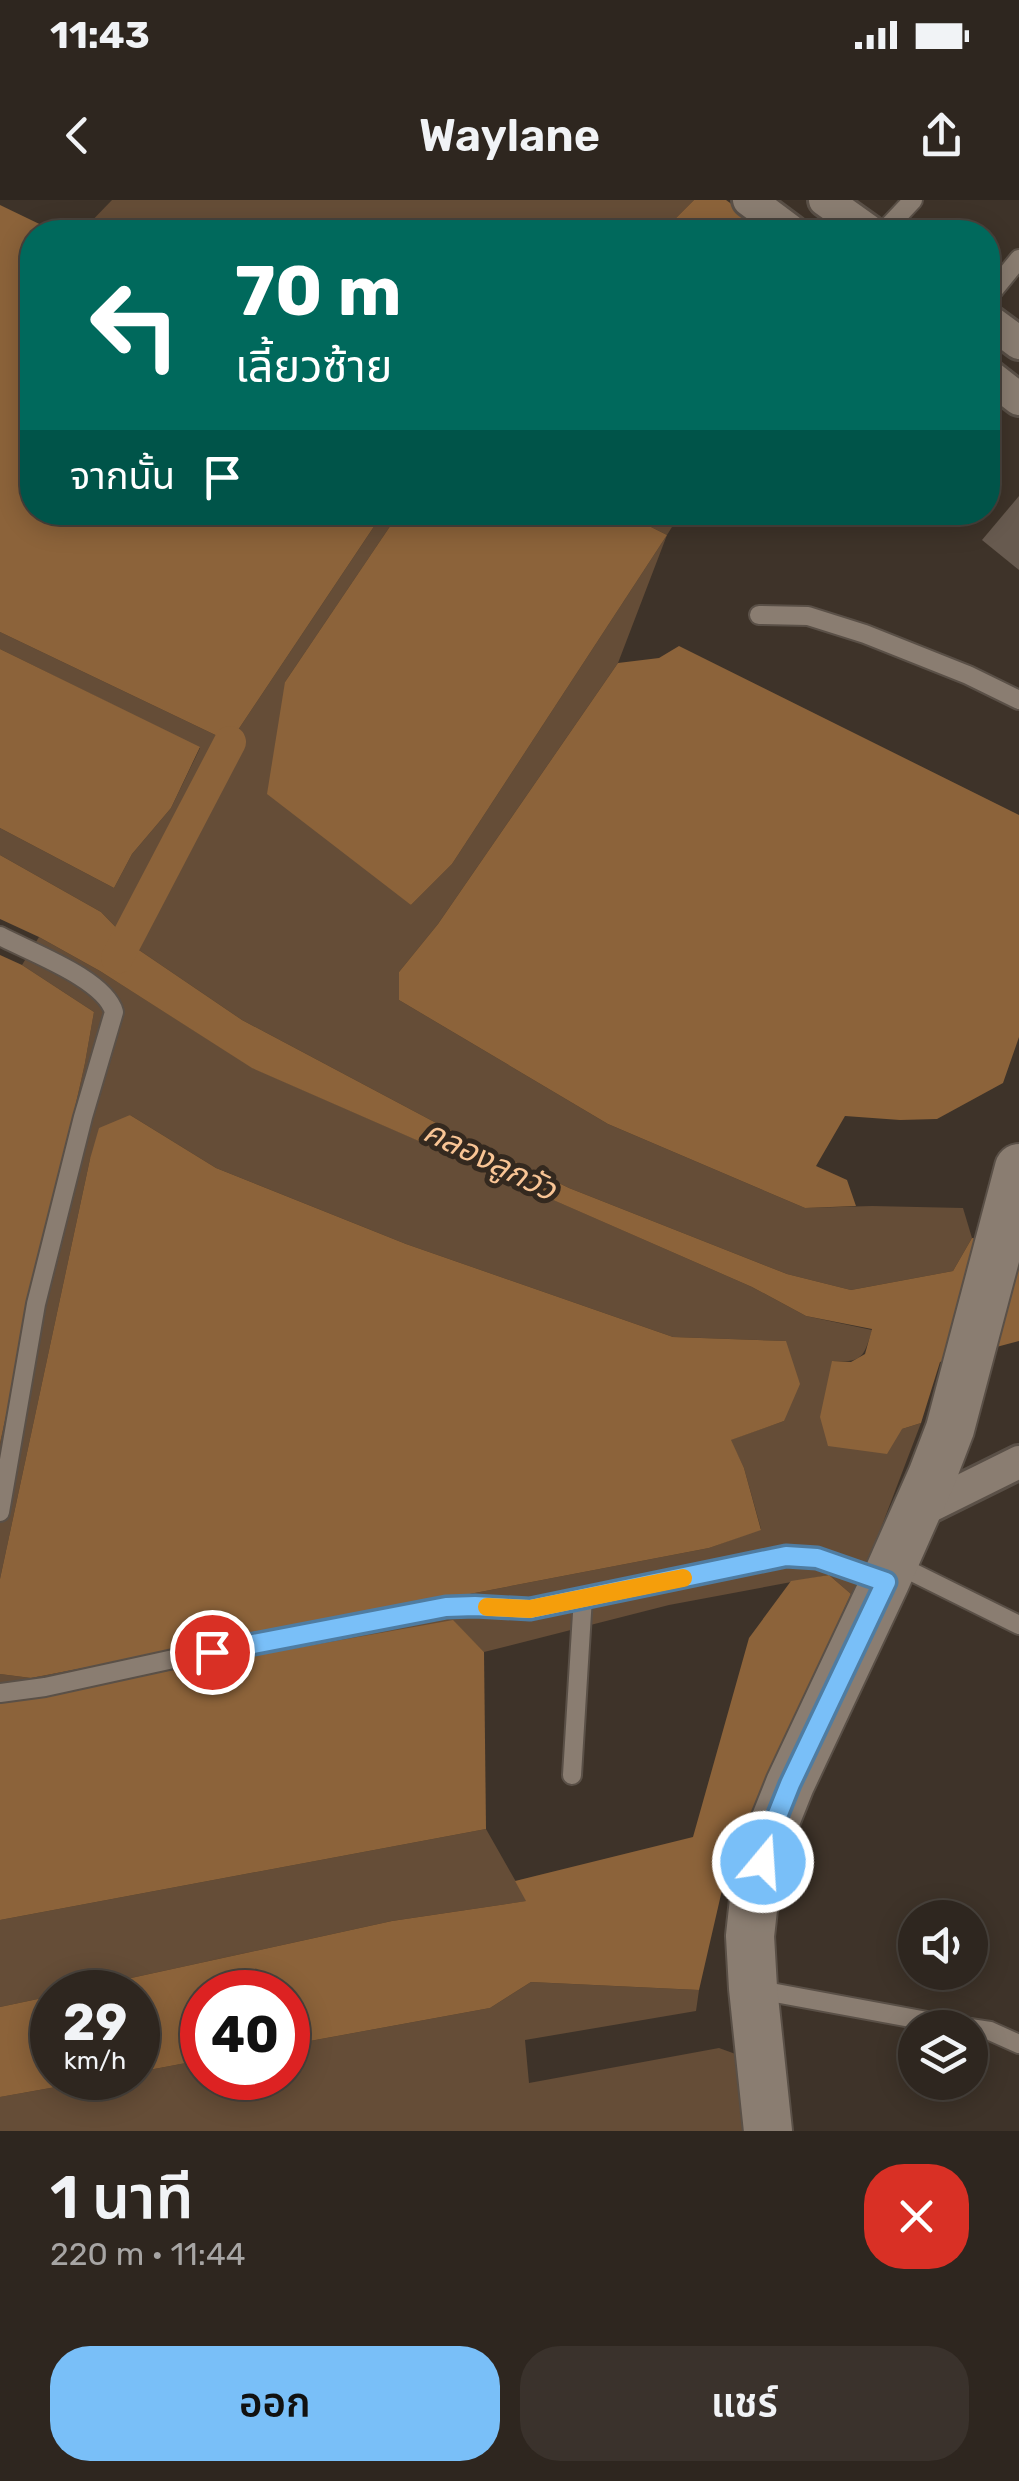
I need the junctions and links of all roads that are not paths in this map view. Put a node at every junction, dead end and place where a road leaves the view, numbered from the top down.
1 (749, 200) edge
2 (824, 200) edge
3 (912, 200) edge
4 (776, 220) edge
5 (853, 220) edge
6 (894, 220) edge
7 (1019, 259) edge
8 (1000, 282) edge
9 (758, 615) dead end
10 (1019, 700) edge
11 (0, 936) edge
12 (1019, 1168) edge
13 (1019, 1462) edge
14 (0, 1512) edge
15 (916, 1513) junction
16 (890, 1572) junction
17 (583, 1598) junction
18 (1019, 1625) edge
19 (0, 1694) edge
20 (572, 1774) dead end
21 (753, 1988) junction
22 (898, 2015) edge
23 (988, 2031) edge
24 (1019, 2044) edge
25 (768, 2131) edge

1 - 4 street
2 - 5 street
3 - 6 lane
7 - 8 lane
9 - 10 lane
11 - 14 lane
12 - 15 street
13 - 15 street
15 - 16 street
16 - 17 lane
16 - 18 lane
16 - 21 street
17 - 19 lane
17 - 20 lane
21 - 22 lane
21 - 25 street
23 - 24 lane

